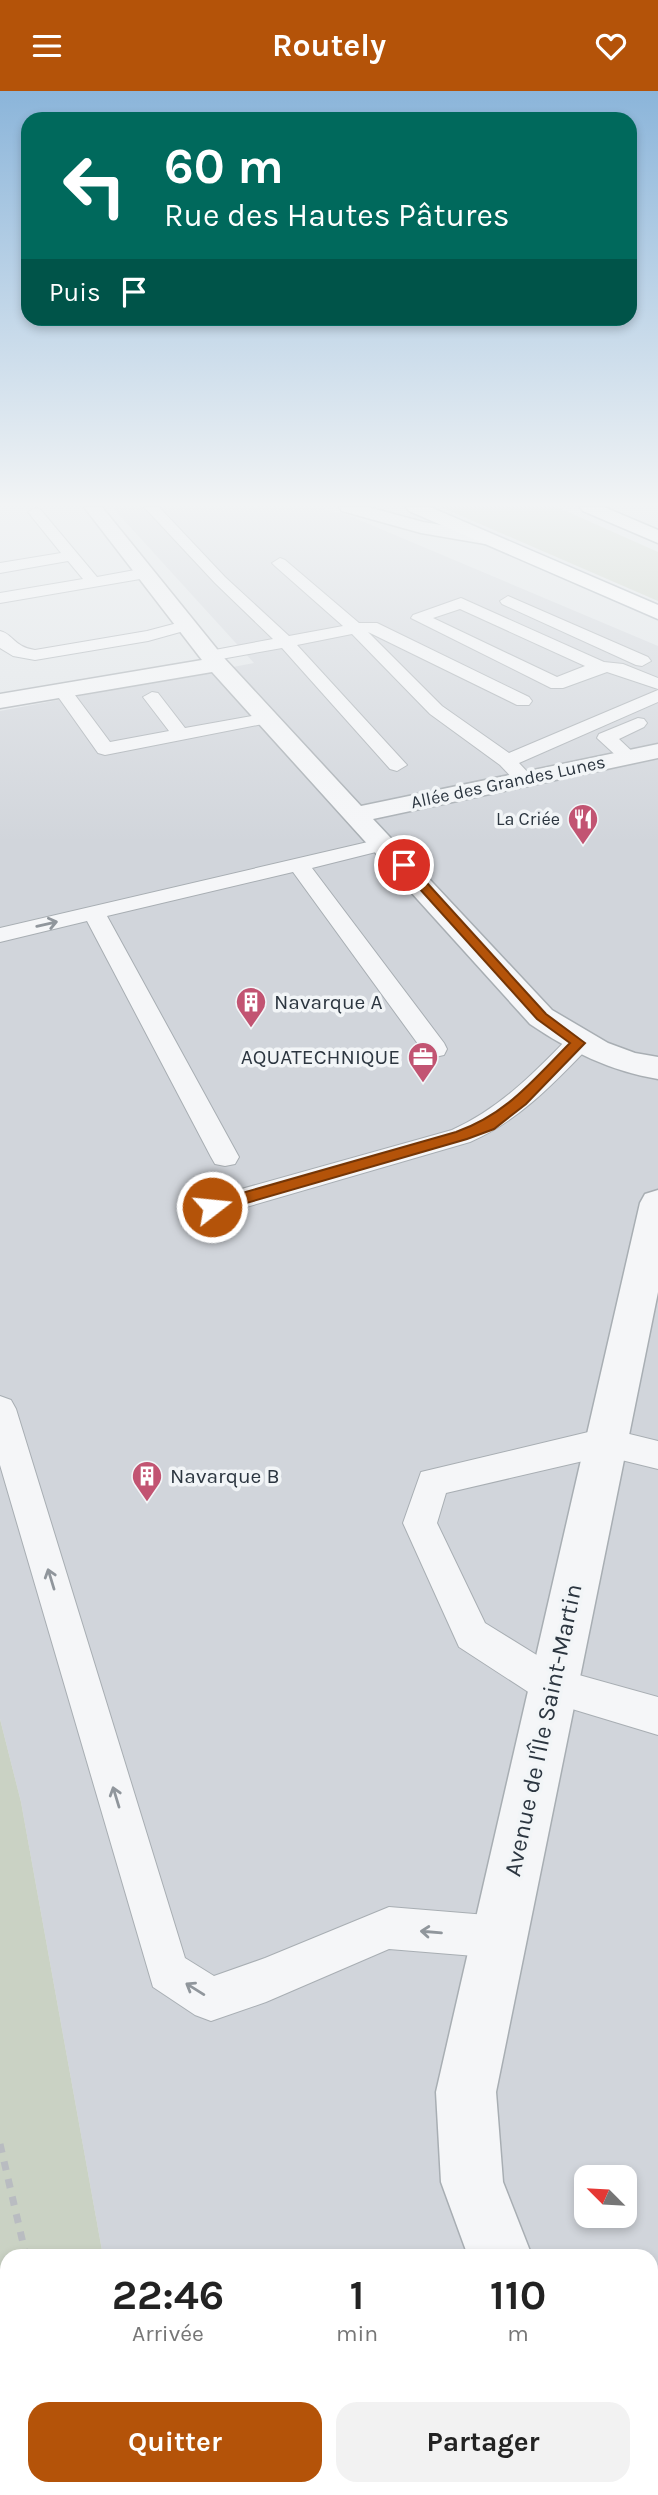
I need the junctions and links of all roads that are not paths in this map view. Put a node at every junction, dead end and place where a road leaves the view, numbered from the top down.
1 (180, 619) edge
2 (262, 619) edge
3 (345, 619) edge
4 (421, 619) edge
5 (496, 619) edge
6 (549, 619) edge
7 (185, 626) junction
8 (355, 628) junction
9 (0, 636) edge
10 (285, 641) junction
11 (214, 660) junction
12 (599, 666) junction
13 (658, 668) edge
14 (658, 684) edge
15 (63, 691) junction
16 (658, 695) edge
17 (152, 697) dead end
18 (0, 701) edge
19 (523, 701) dead end
20 (658, 714) edge
21 (268, 718) junction
22 (181, 735) junction
23 (658, 751) edge
24 (629, 757) junction
25 (397, 765) dead end
26 (516, 770) junction
27 (358, 814) junction
28 (385, 844) junction
29 (299, 865) junction
30 (94, 913) junction
31 (0, 935) edge
32 (578, 1043) junction
33 (435, 1049) dead end
34 (658, 1068) edge
35 (225, 1157) dead end
36 (658, 1203) edge
37 (212, 1207) dead end
38 (0, 1409) edge
39 (606, 1442) junction
40 (658, 1455) edge
41 (552, 1686) junction
42 (658, 1716) edge
43 (499, 1937) junction
44 (497, 2249) edge

1 - 7 street
2 - 10 lane
3 - 8 lane
4 - 12 lane
5 - 12 lane
6 - 13 lane
7 - 9 lane
7 - 11 street
8 - 10 lane
8 - 19 lane
8 - 26 lane
10 - 11 lane
10 - 25 lane
11 - 15 street
11 - 21 street
12 - 14 lane
15 - 18 street
15 - 22 lane
16 - 26 lane
17 - 22 lane
20 - 24 lane
21 - 22 lane
21 - 27 street
23 - 24 street, Allée des Grandes Lunes
24 - 26 street, Allée des Grandes Lunes
26 - 27 street, Allée des Grandes Lunes
27 - 28 street
28 - 29 lane
28 - 32 street
29 - 30 lane
29 - 33 lane
31 -> 30 lane
30 - 35 lane
32 - 34 street
32 - 37 lane
36 - 39 street, Avenue de l'Île Saint-Martin
43 -> 38 lane
39 - 40 lane
39 - 41 street, Avenue de l'Île Saint-Martin
39 - 41 lane
41 - 42 lane
41 - 43 street, Avenue de l'Île Saint-Martin
43 - 44 street, Avenue de l'Île Saint-Martin

